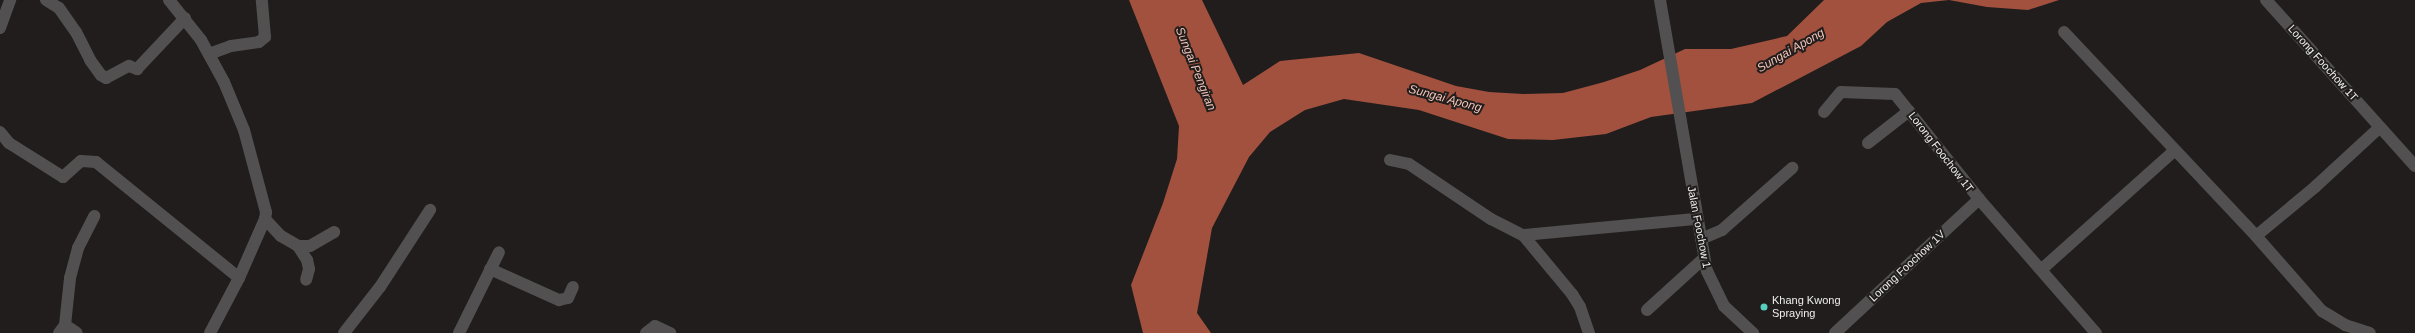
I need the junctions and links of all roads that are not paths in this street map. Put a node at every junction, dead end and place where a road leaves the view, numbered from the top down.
1 (22, 0) edge
2 (46, 0) edge
3 (169, 0) edge
4 (262, 0) edge
5 (1660, 0) edge
6 (2266, 0) edge
7 (10, 1) edge
8 (185, 18) junction
9 (0, 28) edge
10 (2064, 32) dead end
11 (209, 54) junction
12 (1908, 111) junction
13 (1824, 112) dead end
14 (2380, 127) junction
15 (0, 132) edge
16 (1868, 143) dead end
17 (2175, 150) junction
18 (1390, 160) dead end
19 (2415, 166) edge
20 (1792, 168) dead end
21 (1979, 199) junction
22 (430, 210) dead end
23 (94, 216) dead end
24 (265, 219) junction
25 (1697, 219) junction
26 (334, 232) dead end
27 (1523, 235) junction
28 (2256, 236) junction
29 (1701, 239) junction
30 (298, 246) junction
31 (499, 252) dead end
32 (1703, 259) junction
33 (490, 269) junction
34 (2042, 269) junction
35 (239, 278) junction
36 (306, 280) dead end
37 (574, 287) dead end
38 (1647, 310) dead end
39 (62, 329) edge
40 (2089, 331) edge
41 (77, 333) edge
42 (210, 333) edge
43 (344, 333) edge
44 (459, 333) edge
45 (646, 333) edge
46 (670, 333) edge
47 (1589, 333) edge
48 (1753, 333) edge
49 (1834, 333) edge
50 (2370, 333) edge

1 - 7 street
2 - 8 street
3 - 8 street
4 - 11 street
5 - 25 street, Jalan Foochow 1
6 - 14 street, Lorong Foochow 1T
7 - 9 street
8 - 11 street
10 - 17 street
11 - 24 street
12 - 13 street, Lorong Foochow 1T
12 - 16 street
12 - 21 street, Lorong Foochow 1T
14 - 19 street, Lorong Foochow 1T
14 - 28 street
15 - 35 street
17 - 28 street
17 - 34 street
18 - 27 street
20 - 29 street
21 - 34 street, Lorong Foochow 1T
21 - 49 street, Lorong Foochow 1V
22 - 43 street
23 - 39 street
24 - 30 street
24 - 35 street
25 - 27 street
25 - 29 street, Jalan Foochow 1
26 - 30 street
27 - 47 street
28 - 50 street
29 - 32 street, Jalan Foochow 1
30 - 36 street
31 - 33 street
32 - 38 street
32 - 48 street, Jalan Foochow 1
33 - 37 street
33 - 44 street
34 - 40 street, Lorong Foochow 1T
35 - 42 street
39 - 41 street
45 - 46 street

